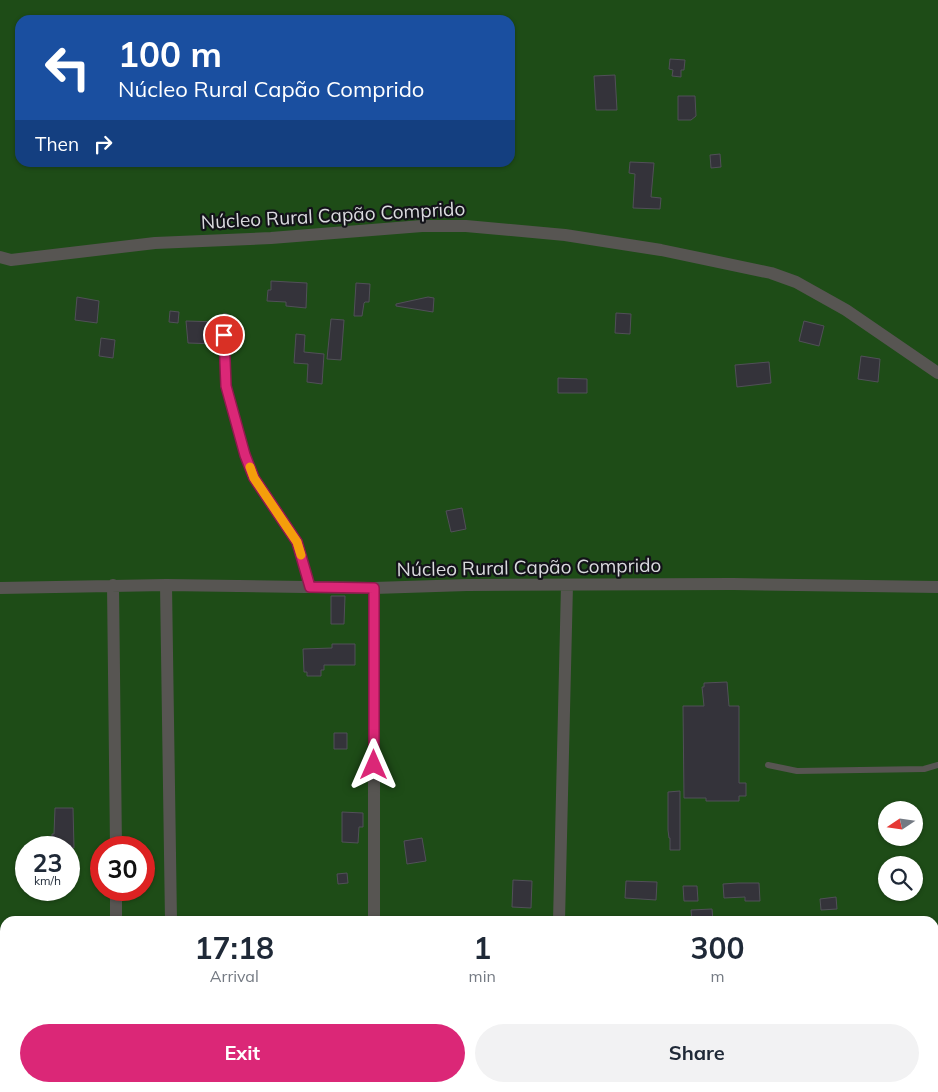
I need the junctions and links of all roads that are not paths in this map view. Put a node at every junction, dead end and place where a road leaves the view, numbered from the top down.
1 (1, 259) edge
2 (225, 316) dead end
3 (938, 372) edge
4 (166, 585) junction
5 (568, 585) junction
6 (113, 586) junction
7 (310, 587) junction
8 (938, 587) edge
9 (0, 588) edge
10 (374, 588) junction
11 (768, 765) dead end
12 (938, 765) edge
13 (116, 836) edge
14 (116, 901) edge
15 (116, 916) edge
16 (171, 916) edge
17 (374, 916) edge
18 (559, 916) edge

1 - 3 street, Núcleo Rural Capão Comprido
2 - 7 lane
4 - 6 street, Núcleo Rural Capão Comprido
4 - 7 street, Núcleo Rural Capão Comprido
4 - 16 street
5 - 8 street, Núcleo Rural Capão Comprido
5 - 10 street, Núcleo Rural Capão Comprido
5 - 18 street
6 - 9 street, Núcleo Rural Capão Comprido
6 - 13 street
7 - 10 street, Núcleo Rural Capão Comprido
10 - 17 street
11 - 12 lane
14 - 15 street

